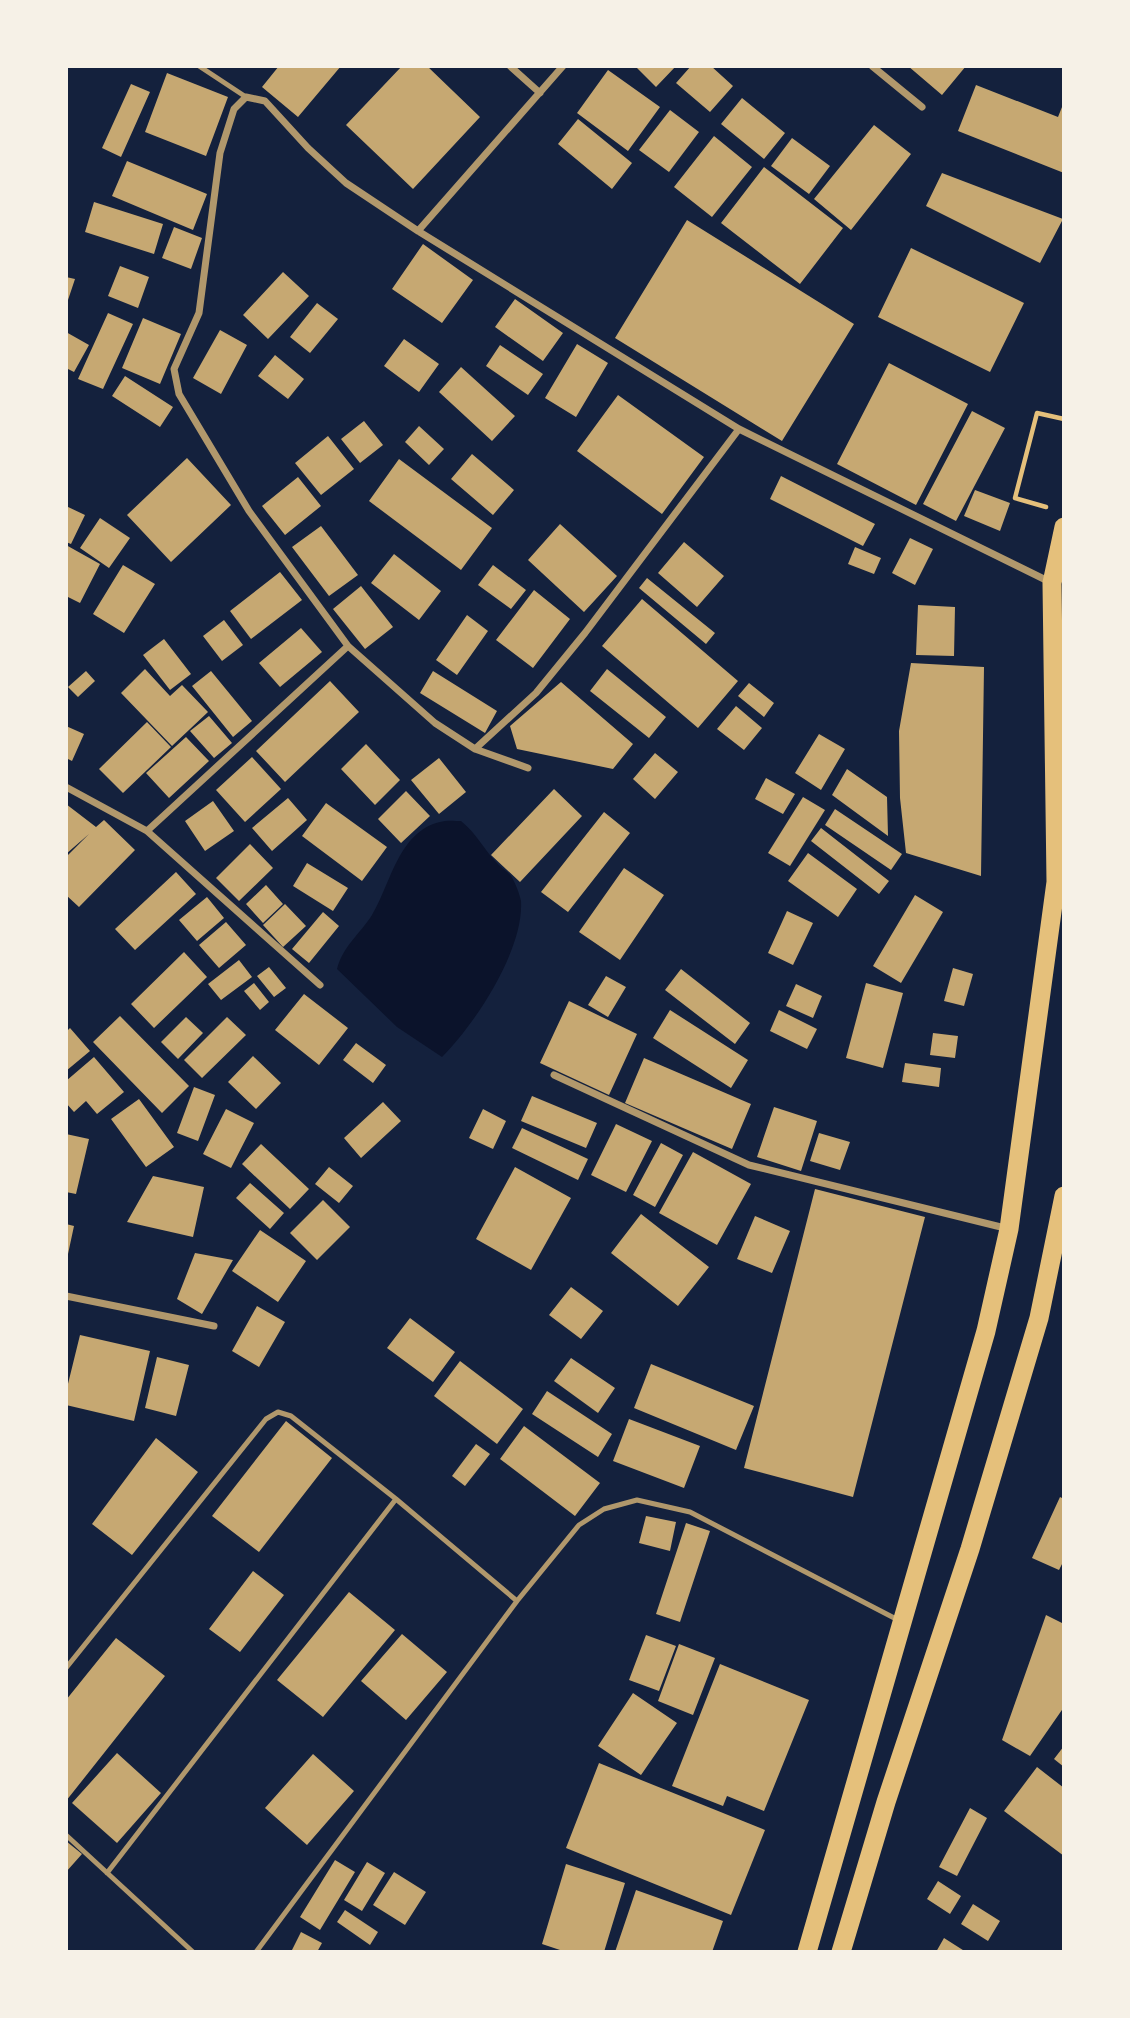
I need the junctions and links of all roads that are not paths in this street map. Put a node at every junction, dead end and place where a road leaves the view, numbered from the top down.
1 (199, 66) edge
2 (510, 66) edge
3 (563, 66) edge
4 (872, 66) edge
5 (540, 93) junction
6 (246, 97) junction
7 (922, 107) dead end
8 (418, 231) junction
9 (739, 429) junction
10 (1063, 527) edge
11 (1052, 583) junction
12 (348, 646) junction
13 (475, 749) junction
14 (528, 768) dead end
15 (66, 787) edge
16 (147, 831) junction
17 (320, 985) dead end
18 (554, 1075) dead end
19 (1063, 1196) edge
20 (1009, 1229) junction
21 (1060, 1231) edge
22 (66, 1296) edge
23 (214, 1326) dead end
24 (396, 1499) junction
25 (517, 1601) junction
26 (902, 1623) junction
27 (66, 1668) edge
28 (66, 1835) edge
29 (107, 1873) junction
30 (193, 1951) edge
31 (256, 1951) edge
32 (807, 1951) edge
33 (841, 1951) edge

1 - 6 lane
2 - 5 street
3 - 5 street
4 - 7 street
5 - 8 street
6 - 8 street
6 - 12 street
8 - 9 street
9 - 11 street
9 - 13 street
10 - 11 highway
11 - 20 highway
12 - 13 street
12 - 16 street
13 - 14 street
15 - 16 street
16 - 17 street
18 - 20 street
19 - 21 highway
20 - 26 highway
21 - 33 highway
22 - 23 street
24 - 25 lane
24 - 27 lane
24 - 29 lane
25 - 26 lane
25 - 31 lane
26 - 32 highway
28 - 29 lane
29 - 30 lane

